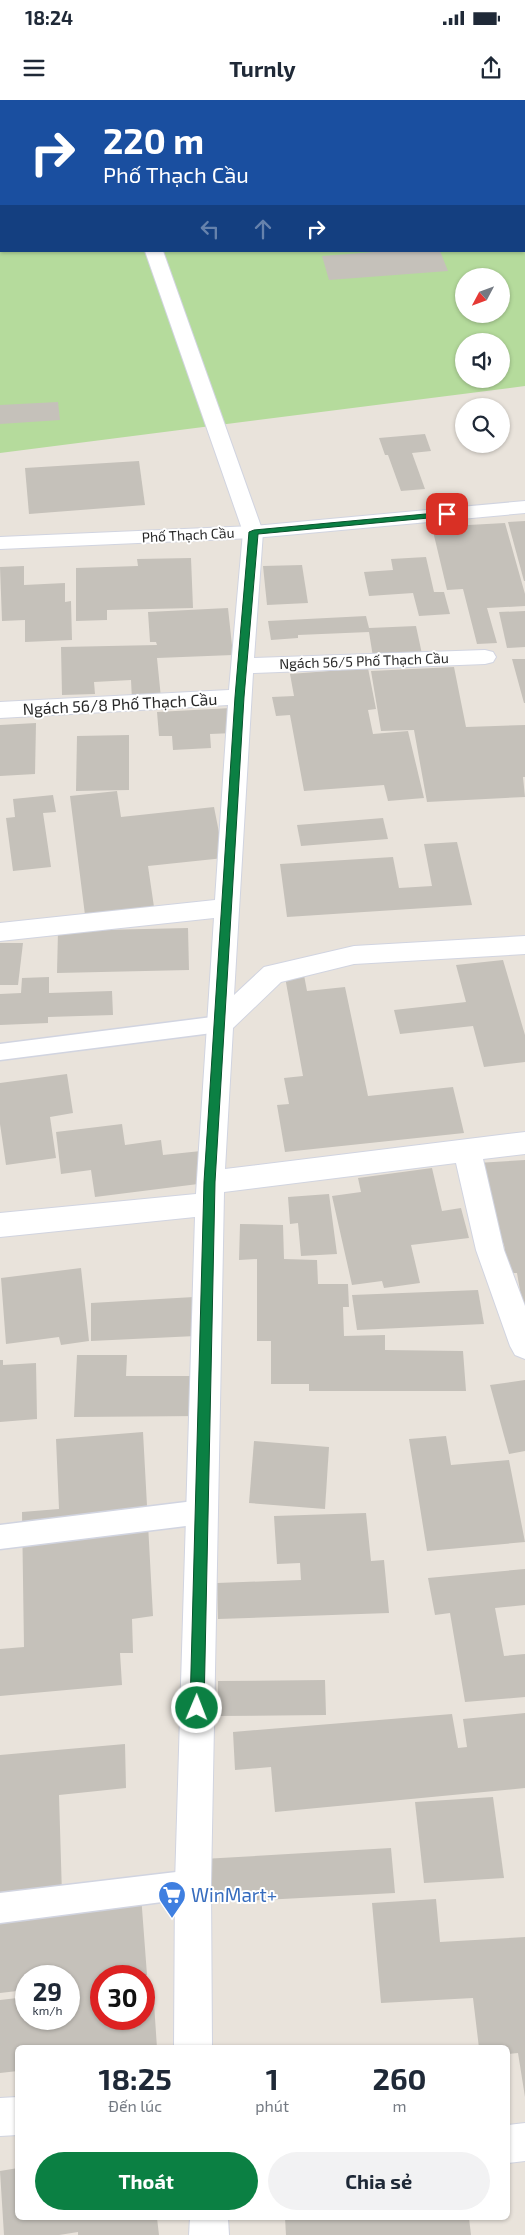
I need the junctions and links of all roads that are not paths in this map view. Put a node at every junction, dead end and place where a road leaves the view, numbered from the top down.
1 (154, 252) edge
2 (525, 507) edge
3 (254, 532) junction
4 (0, 543) edge
5 (485, 657) dead end
6 (242, 666) junction
7 (240, 697) junction
8 (0, 710) edge
9 (227, 908) junction
10 (0, 932) edge
11 (525, 945) edge
12 (220, 1024) junction
13 (0, 1052) edge
14 (525, 1143) edge
15 (467, 1151) junction
16 (210, 1193) junction
17 (0, 1225) edge
18 (525, 1346) edge
19 (202, 1512) junction
20 (0, 1537) edge
21 (193, 1884) junction
22 (0, 1908) edge
23 (193, 2045) edge
24 (15, 2116) edge
25 (0, 2117) edge
26 (525, 2142) edge
27 (510, 2144) edge
28 (209, 2220) edge
29 (210, 2235) edge

1 - 3 street
2 - 3 street, Phố Thạch Cầu
3 - 4 street, Phố Thạch Cầu
3 - 6 street
5 - 6 street, Ngách 56/5 Phố Thạch Cầu
6 - 7 street
7 - 8 street, Ngách 56/8 Phố Thạch Cầu
7 - 9 street
9 - 10 street
9 - 12 street
11 - 12 street
12 - 13 lane
12 - 16 street
14 - 15 street
15 - 16 street
15 - 18 street
16 - 17 street
16 - 19 street
19 - 20 lane
19 - 21 street
21 - 22 lane
21 - 23 street
24 - 25 street
26 - 27 street
28 - 29 street

